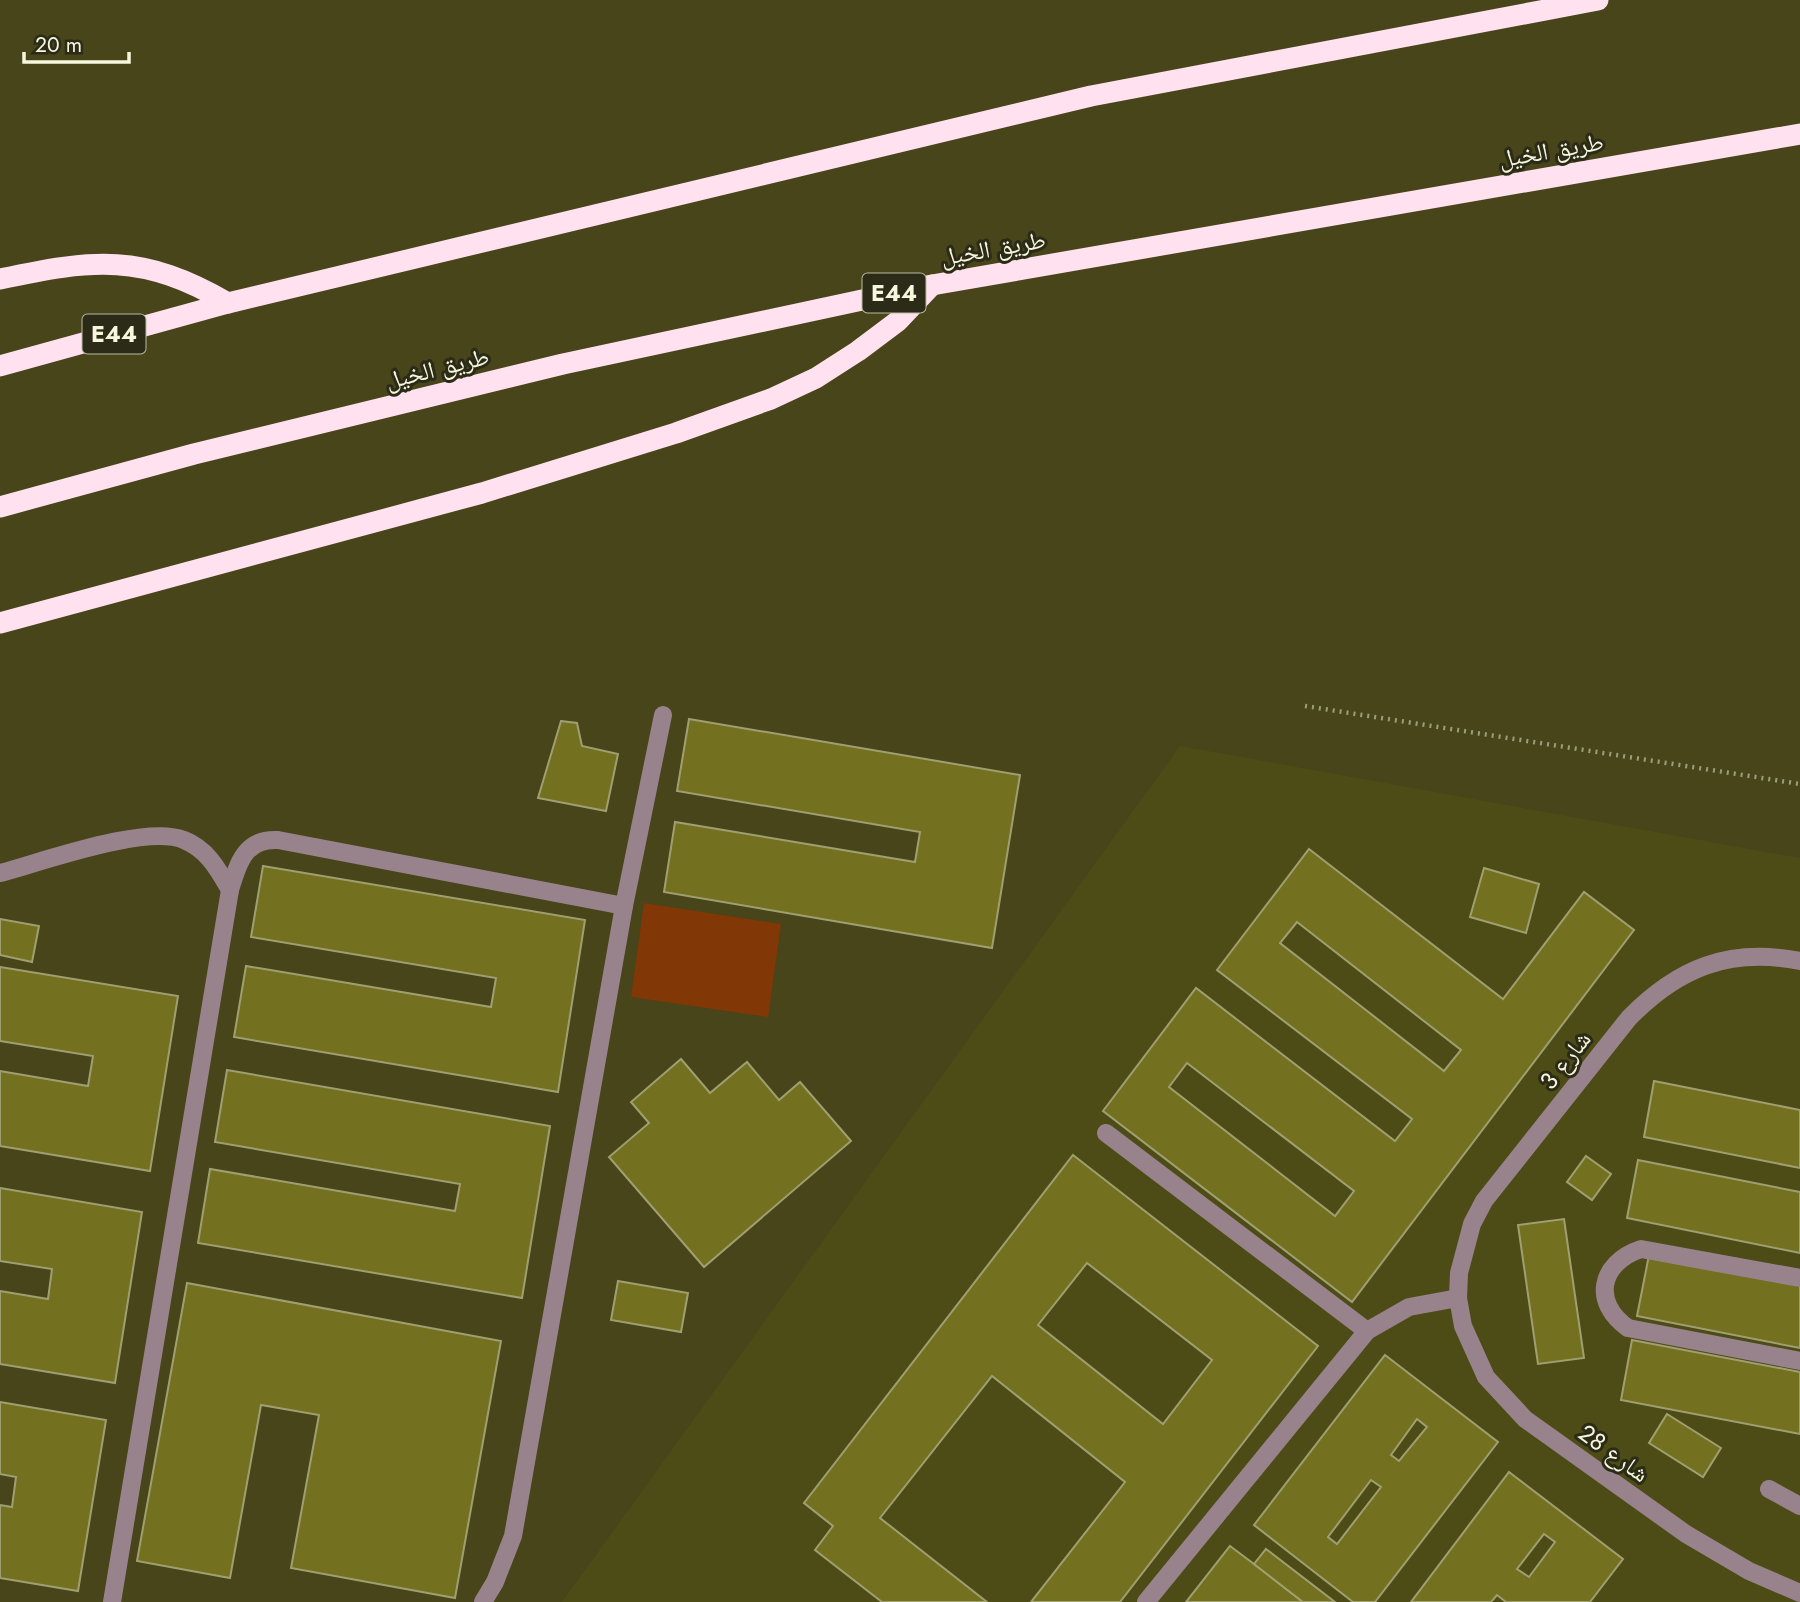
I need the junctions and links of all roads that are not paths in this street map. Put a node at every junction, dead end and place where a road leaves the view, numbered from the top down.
1 (1598, 0) edge
2 (1800, 134) edge
3 (0, 279) edge
4 (932, 285) junction
5 (228, 303) junction
6 (0, 366) edge
7 (0, 508) edge
8 (0, 623) edge
9 (663, 715) dead end
10 (0, 873) edge
11 (230, 890) junction
12 (624, 906) junction
13 (1800, 961) edge
14 (1106, 1133) dead end
15 (1800, 1278) edge
16 (1458, 1298) junction
17 (1367, 1331) junction
18 (1800, 1361) edge
19 (1769, 1489) dead end
20 (1800, 1506) edge
21 (1800, 1593) edge
22 (112, 1602) edge
23 (483, 1602) edge
24 (1146, 1602) edge

1 - 5 highway, E44
2 - 4 highway, طريق الخيل / E44
3 - 5 highway
4 - 7 highway, طريق الخيل / E44
4 - 8 highway
5 - 6 highway, E44
9 - 12 street
10 - 11 street
11 - 12 street
11 - 22 street
12 - 23 street
13 - 16 street, شارع 3
14 - 17 street
15 - 18 street
16 - 17 street
16 - 21 street, شارع 28
17 - 24 street
19 - 20 street

